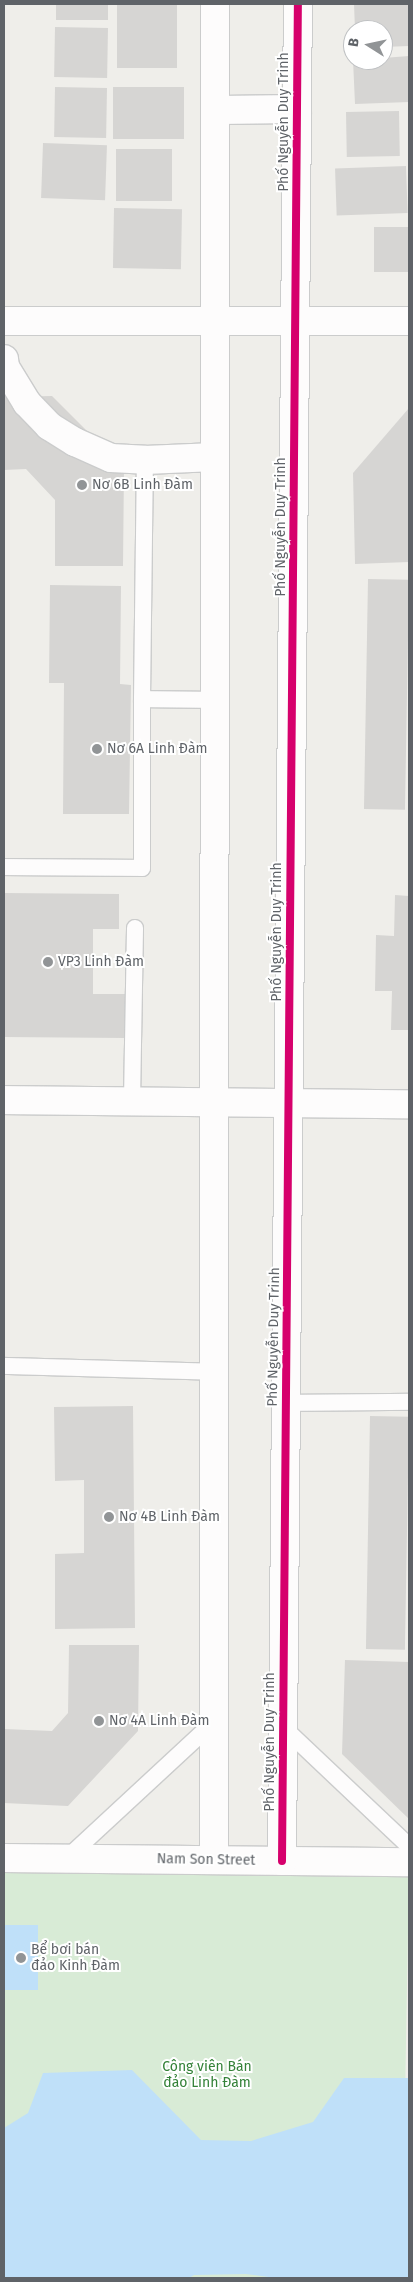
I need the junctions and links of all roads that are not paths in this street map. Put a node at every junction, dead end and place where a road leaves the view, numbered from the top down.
1 (215, 4) edge
2 (298, 4) edge
3 (297, 108) junction
4 (216, 110) junction
5 (4, 321) edge
6 (409, 321) edge
7 (295, 322) junction
8 (216, 323) junction
9 (4, 359) edge
10 (215, 457) junction
11 (145, 460) junction
12 (142, 699) junction
13 (214, 700) junction
14 (4, 867) edge
15 (135, 928) dead end
16 (4, 1100) edge
17 (132, 1101) junction
18 (214, 1102) junction
19 (288, 1102) junction
20 (409, 1104) edge
21 (4, 1366) edge
22 (214, 1372) junction
23 (409, 1402) edge
24 (286, 1403) junction
25 (214, 1722) junction
26 (283, 1727) junction
27 (409, 1846) edge
28 (4, 1858) edge
29 (67, 1858) junction
30 (214, 1860) junction
31 (282, 1860) junction
32 (409, 1862) edge

1 - 4 street
2 - 3 street, Phố Nguyễn Duy Trinh
3 - 4 street
3 - 7 street, Phố Nguyễn Duy Trinh
4 - 8 street
5 - 8 street
6 - 7 street
7 - 8 street
7 - 19 street, Phố Nguyễn Duy Trinh
8 - 10 street
9 - 11 street
10 - 11 street
10 - 13 street
11 - 12 lane
12 - 13 lane
12 - 14 lane
13 - 18 street
15 - 17 lane
16 - 17 street
17 - 18 street
18 - 19 street
18 - 22 street
19 - 20 street
19 - 24 street, Phố Nguyễn Duy Trinh
21 - 22 lane
22 - 25 street
23 - 24 lane
24 - 26 street, Phố Nguyễn Duy Trinh
25 - 29 lane
25 - 30 street
26 - 27 lane
26 - 31 street, Phố Nguyễn Duy Trinh
28 - 29 street, Nam Son Street
29 - 30 street, Nam Son Street
30 - 31 street, Nam Son Street
31 - 32 street, Nam Son Street

